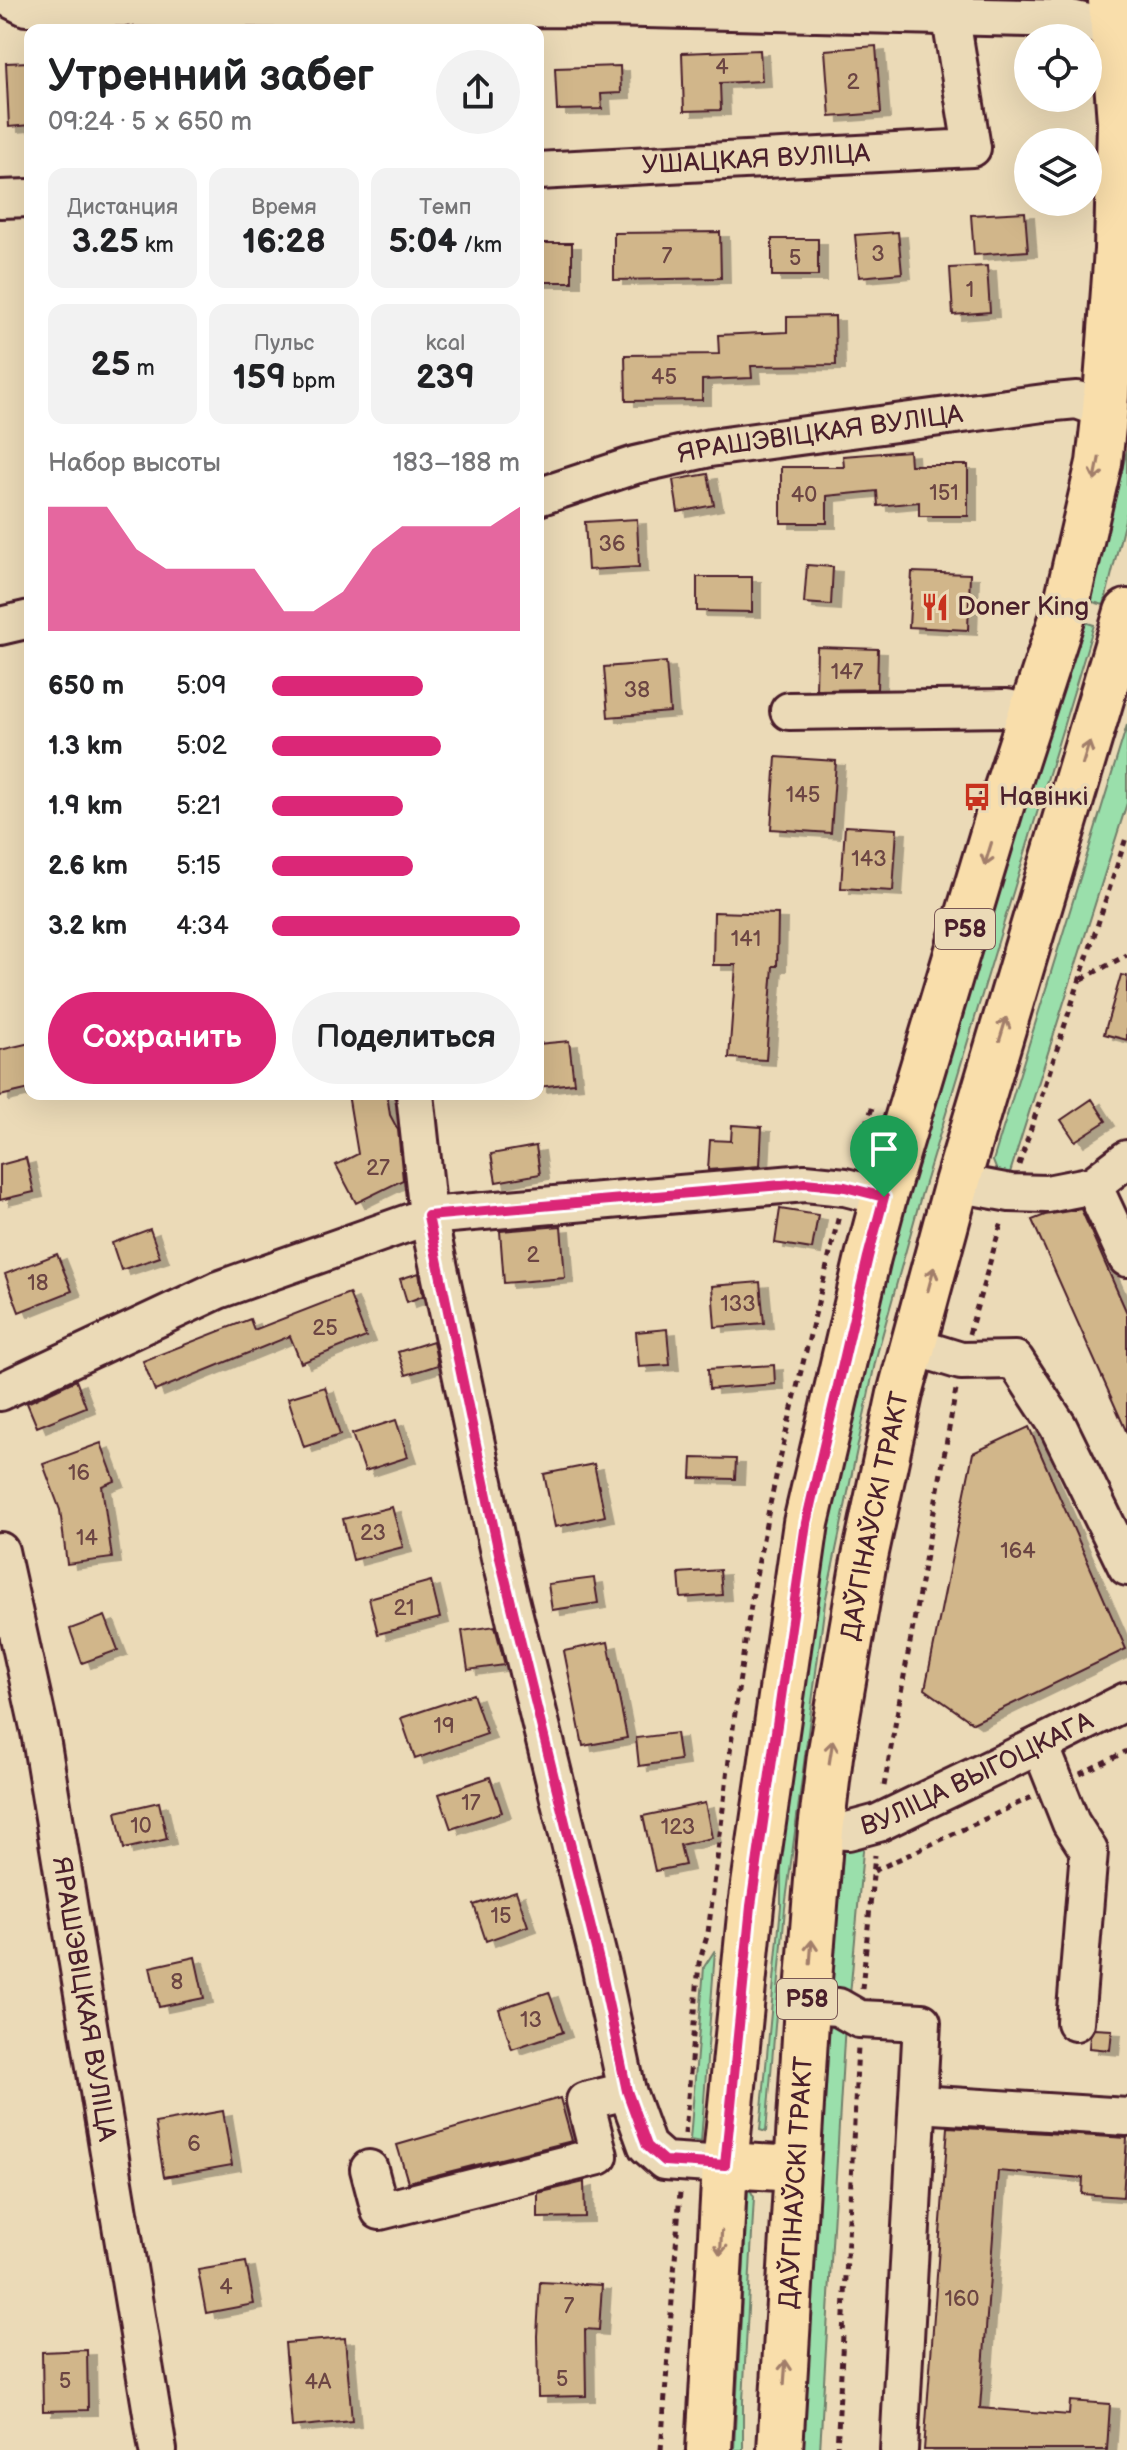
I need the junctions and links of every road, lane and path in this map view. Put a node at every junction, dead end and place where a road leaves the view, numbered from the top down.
1 (12, 0) edge
2 (603, 4) edge
3 (293, 5) edge
4 (948, 8) edge
5 (1117, 20) edge
6 (544, 171) edge
7 (24, 198) edge
8 (0, 199) edge
9 (1105, 410) junction
10 (544, 495) edge
11 (1127, 612) edge
12 (24, 620) edge
13 (0, 626) edge
14 (1118, 676) edge
15 (789, 711) dead end
16 (1033, 714) junction
17 (1127, 835) edge
18 (1127, 955) edge
19 (1081, 980) junction
20 (416, 1100) edge
21 (1127, 1159) edge
22 (957, 1183) junction
23 (1093, 1185) junction
24 (1010, 1193) junction
25 (884, 1197) junction
26 (428, 1216) junction
27 (831, 1251) dead end
28 (1127, 1258) edge
29 (808, 1341) dead end
30 (912, 1346) junction
31 (0, 1392) edge
32 (0, 1551) edge
33 (1127, 1567) edge
34 (1127, 1701) edge
35 (1040, 1745) junction
36 (1127, 1751) edge
37 (1056, 1785) junction
38 (821, 1830) junction
39 (874, 1872) dead end
40 (807, 2005) junction
41 (1075, 2022) dead end
42 (627, 2091) junction
43 (918, 2104) junction
44 (1127, 2117) edge
45 (725, 2165) junction
46 (369, 2169) dead end
47 (797, 2169) junction
48 (158, 2450) edge
49 (709, 2450) edge
50 (780, 2450) edge
51 (899, 2450) edge

1 - 3 street
2 - 3 street
2 - 4 street
4 - 5 street
4 - 6 street, УШАЦКАЯ ВУЛІЦА
5 - 9 main road, Р58
7 - 8 street
9 - 10 street, ЯРАШЭВІЦКАЯ ВУЛІЦА
9 -> 16 main road, Р58
11 - 14 main road, ДАЎГІНАЎСКІ ТРАКТ / Р58
12 - 13 street
22 -> 14 main road, ДАЎГІНАЎСКІ ТРАКТ / Р58
15 - 16 street
16 -> 25 main road, Р58
17 - 19 path
18 - 19 path
19 - 24 path
20 - 26 street
21 - 23 street
22 - 24 street
30 -> 22 main road, ДАЎГІНАЎСКІ ТРАКТ / Р58
23 - 24 street
23 - 28 street
25 - 26 street
25 - 45 main road, Р58
26 - 31 street
26 - 42 street
27 - 29 path
30 - 33 street
38 -> 30 main road, ДАЎГІНАЎСКІ ТРАКТ / Р58
32 - 48 street, ЯРАШЭВІЦКАЯ ВУЛІЦА
34 - 35 street, ВУЛІЦА ВЫГОЦКАГА
35 - 37 street
35 - 38 street, ВУЛІЦА ВЫГОЦКАГА
36 - 37 path
37 - 39 path
37 - 41 street
40 -> 38 main road, ДАЎГІНАЎСКІ ТРАКТ / Р58
40 - 43 street
40 - 47 main road, ДАЎГІНАЎСКІ ТРАКТ / Р58
42 - 45 street
42 - 46 street
43 - 44 street
43 - 51 street
45 - 47 main road
45 -> 49 main road, Р58
50 -> 47 main road, ДАЎГІНАЎСКІ ТРАКТ / Р58

